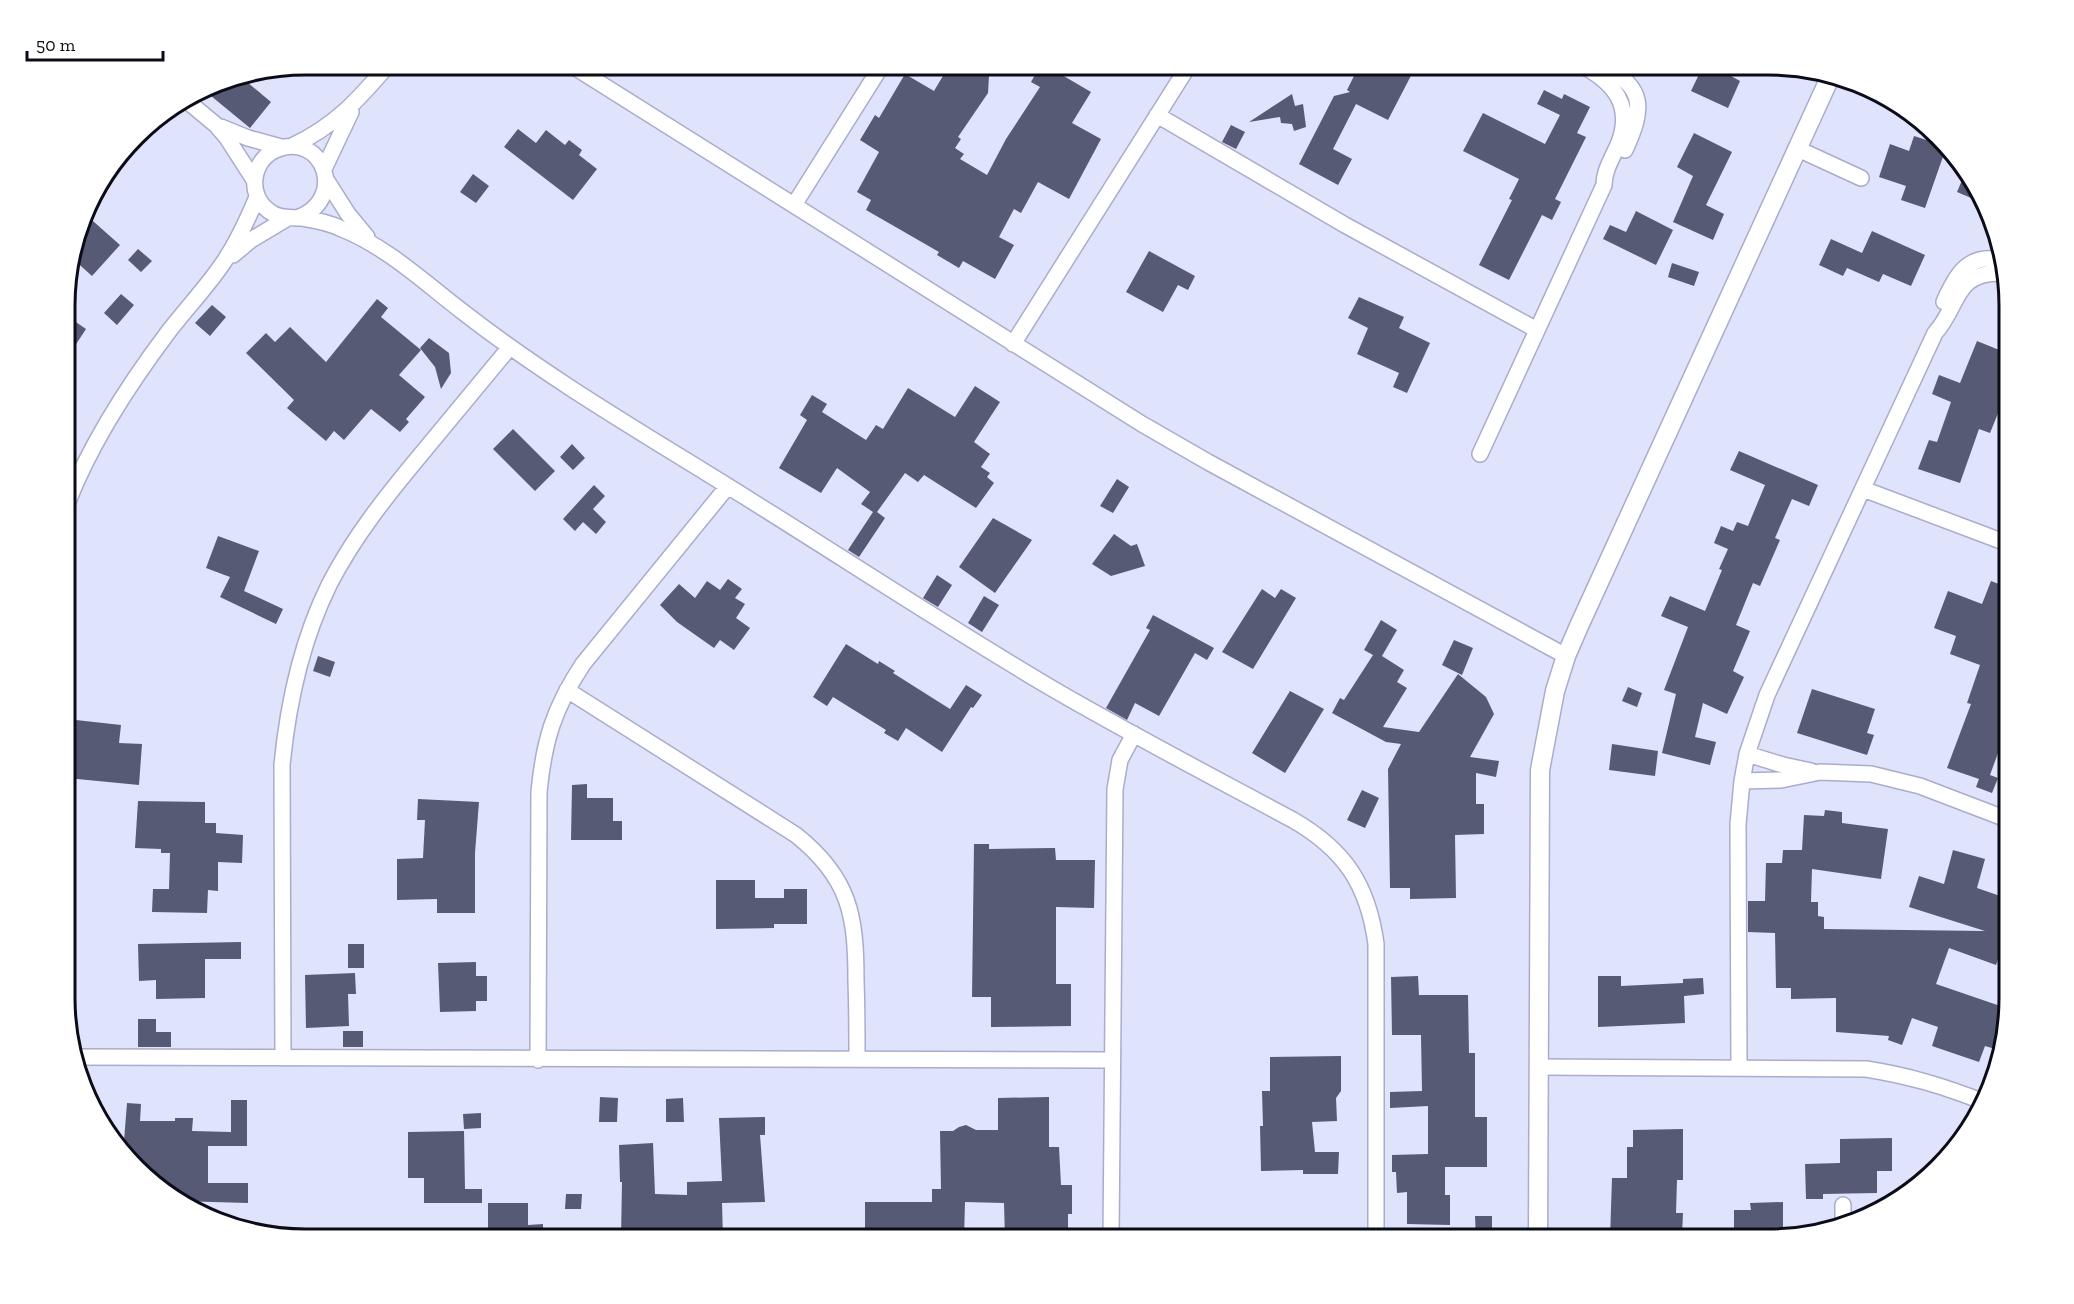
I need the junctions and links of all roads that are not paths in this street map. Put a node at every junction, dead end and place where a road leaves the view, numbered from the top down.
1 (379, 75) edge
2 (588, 75) edge
3 (875, 75) edge
4 (1182, 75) edge
5 (1599, 75) edge
6 (1619, 75) edge
7 (1829, 83) edge
8 (360, 98) junction
9 (192, 105) edge
10 (1157, 115) junction
11 (216, 125) junction
12 (287, 147) junction
13 (1798, 149) junction
14 (325, 175) junction
15 (1861, 178) dead end
16 (254, 180) junction
17 (1604, 185) junction
18 (257, 197) junction
19 (794, 205) junction
20 (292, 218) junction
21 (373, 244) junction
22 (1995, 260) edge
23 (220, 268) junction
24 (1997, 273) edge
25 (1537, 330) junction
26 (1935, 333) junction
27 (1013, 344) junction
28 (510, 347) junction
29 (1480, 454) dead end
30 (728, 486) junction
31 (75, 487) edge
32 (1863, 489) junction
33 (1999, 540) edge
34 (1566, 656) junction
35 (567, 690) junction
36 (1134, 734) junction
37 (1747, 754) junction
38 (1820, 772) junction
39 (1742, 781) junction
40 (1999, 815) edge
41 (283, 1056) junction
42 (83, 1057) edge
43 (857, 1059) junction
44 (538, 1060) junction
45 (1112, 1060) junction
46 (1538, 1067) junction
47 (1739, 1068) junction
48 (1976, 1099) edge
49 (1843, 1205) dead end
50 (1843, 1217) edge
51 (1111, 1229) edge
52 (1376, 1229) edge
53 (1538, 1229) edge

1 - 8 street
2 - 19 street
3 - 19 street
4 - 10 street
5 - 17 street
6 - 17 street
7 - 13 street
8 - 12 street
8 - 14 street
9 - 11 street
10 - 25 street
10 - 27 street
11 - 12 street
11 - 16 street
12 - 14 street
12 - 16 street
13 - 15 street
13 - 34 street
14 - 20 street
14 - 21 street
16 - 18 street
17 - 25 street
18 - 20 street
18 - 23 street
19 - 27 street
20 - 21 street
20 - 23 street
21 - 28 street
22 - 26 street
23 - 31 street
24 - 26 street
25 - 29 street
26 - 32 street
27 - 34 street
28 - 30 street
28 - 41 street
30 - 35 street
30 - 36 street
32 - 33 street
32 - 37 street
34 - 46 street
35 - 43 street
35 - 44 street
36 - 45 street
36 - 52 street
37 - 38 street
37 - 39 street
38 - 39 street
38 - 40 street
39 - 47 street
41 - 42 street
41 - 44 street
43 - 44 street
43 - 45 street
45 - 51 street
46 - 47 street
46 - 53 street
47 - 48 street
49 - 50 street

